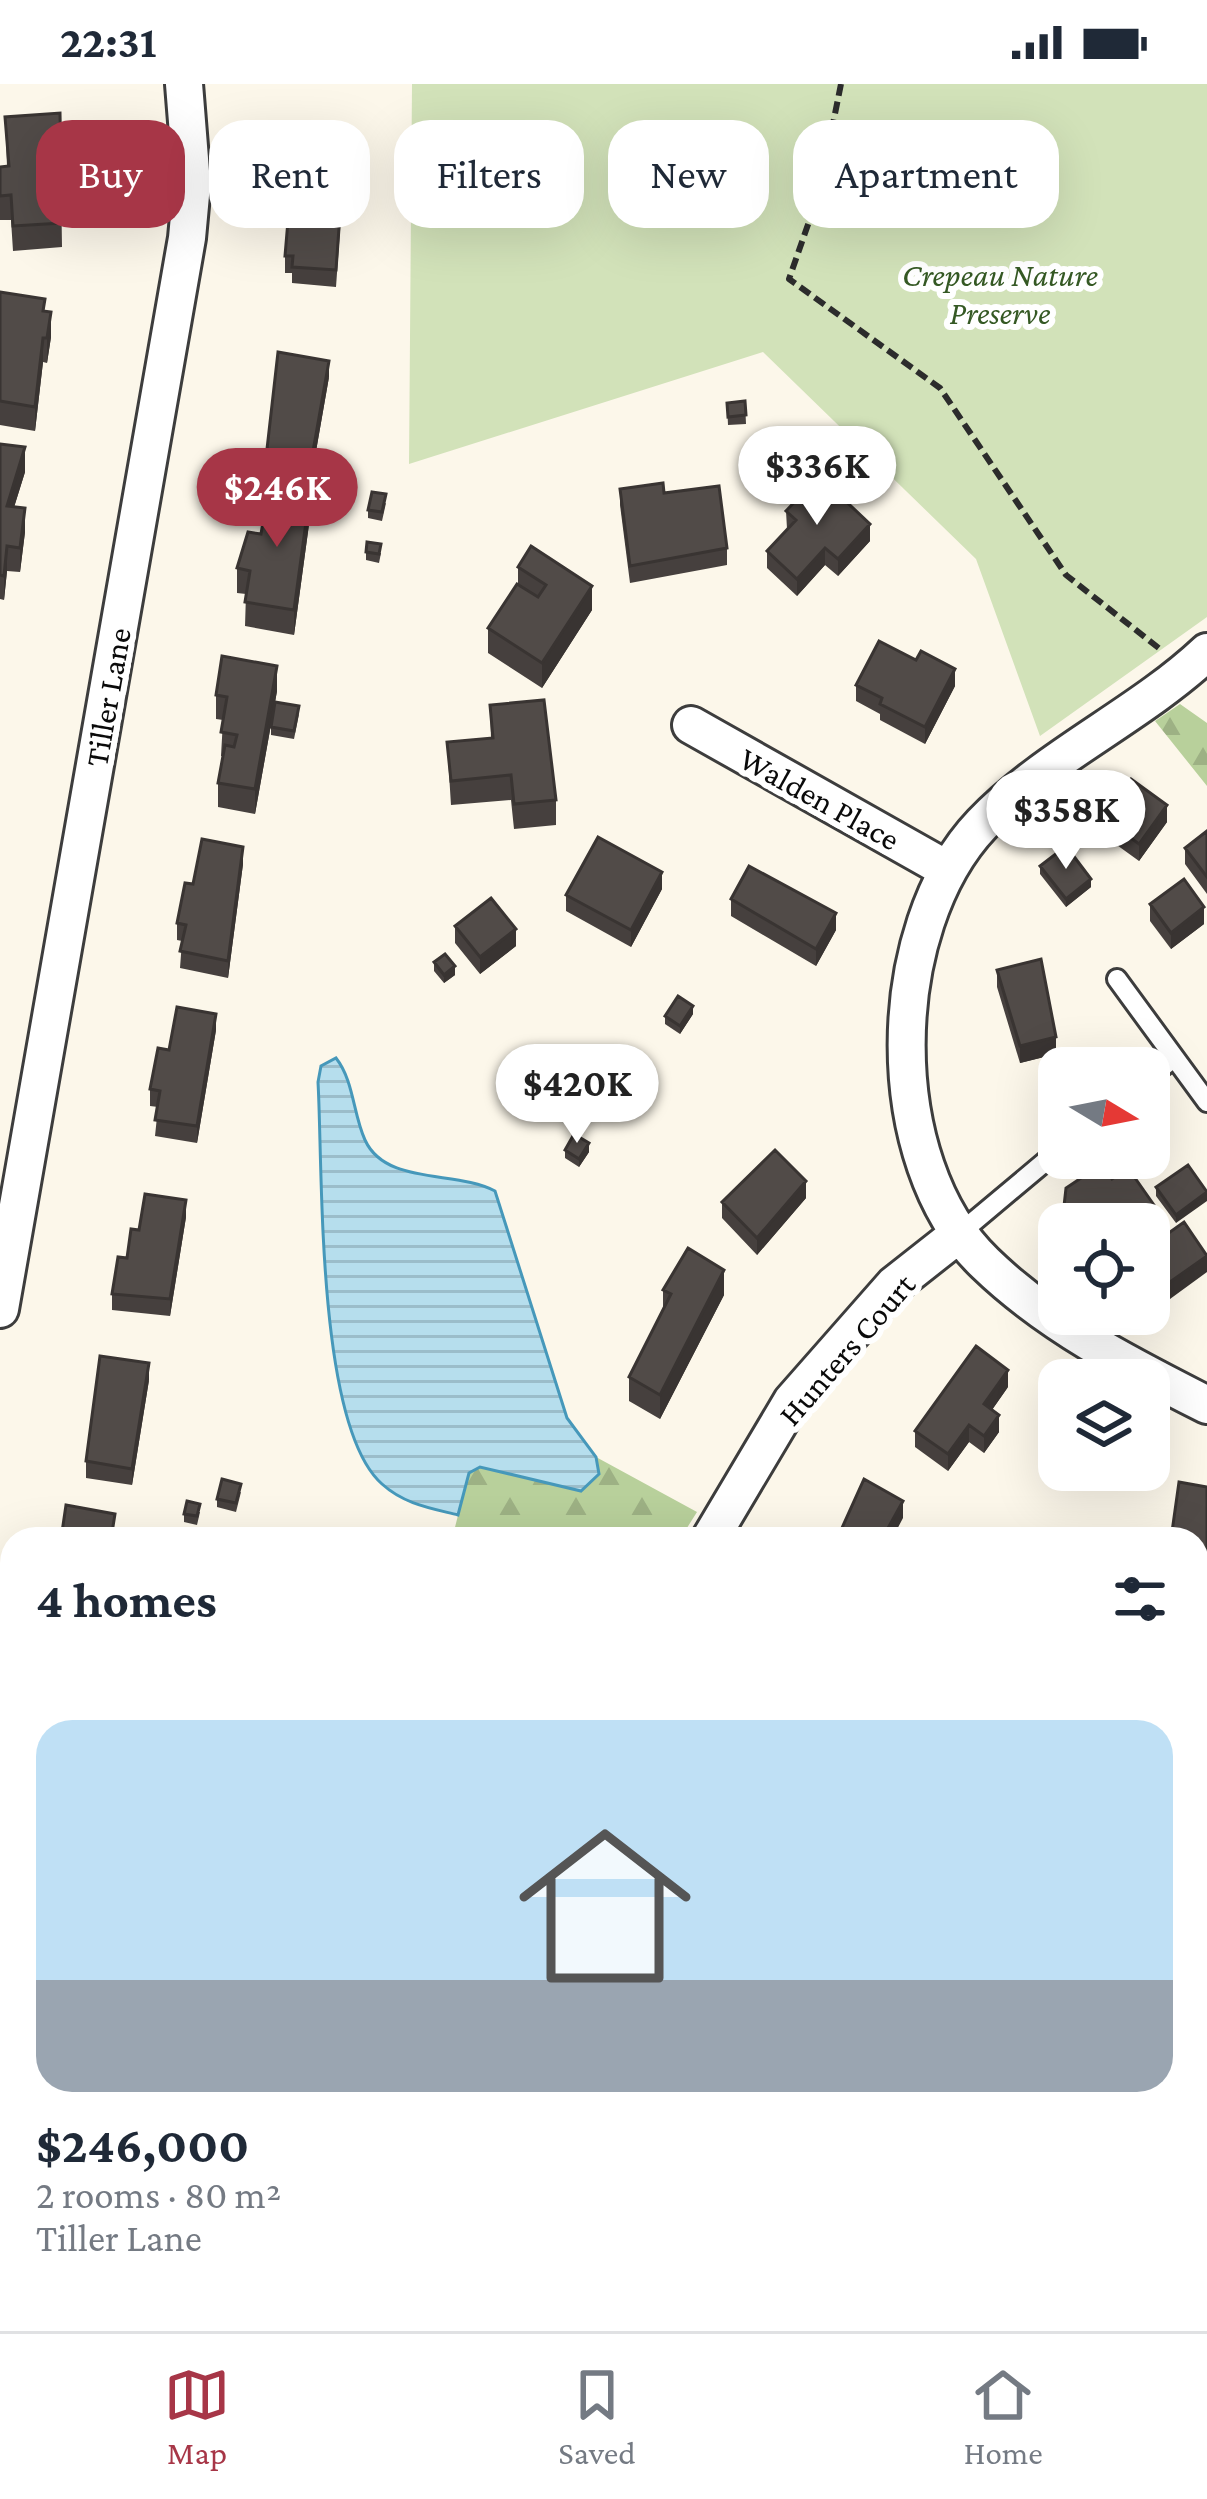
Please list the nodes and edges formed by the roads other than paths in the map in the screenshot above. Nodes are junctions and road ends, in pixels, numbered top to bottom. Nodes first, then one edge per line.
1 (184, 84) edge
2 (1196, 662) edge
3 (691, 725) dead end
4 (949, 870) junction
5 (1117, 980) dead end
6 (1172, 1059) joint
7 (1207, 1102) edge
8 (1038, 1168) edge
9 (960, 1233) junction
10 (0, 1309) edge
11 (1207, 1406) edge
12 (717, 1527) edge

1 - 10 street, Tiller Lane
2 - 4 street
3 - 4 street, Walden Place
4 - 9 street
5 - 6 lane
6 - 7 lane
8 - 9 lane
9 - 11 street
9 - 12 street, Hunters Court

